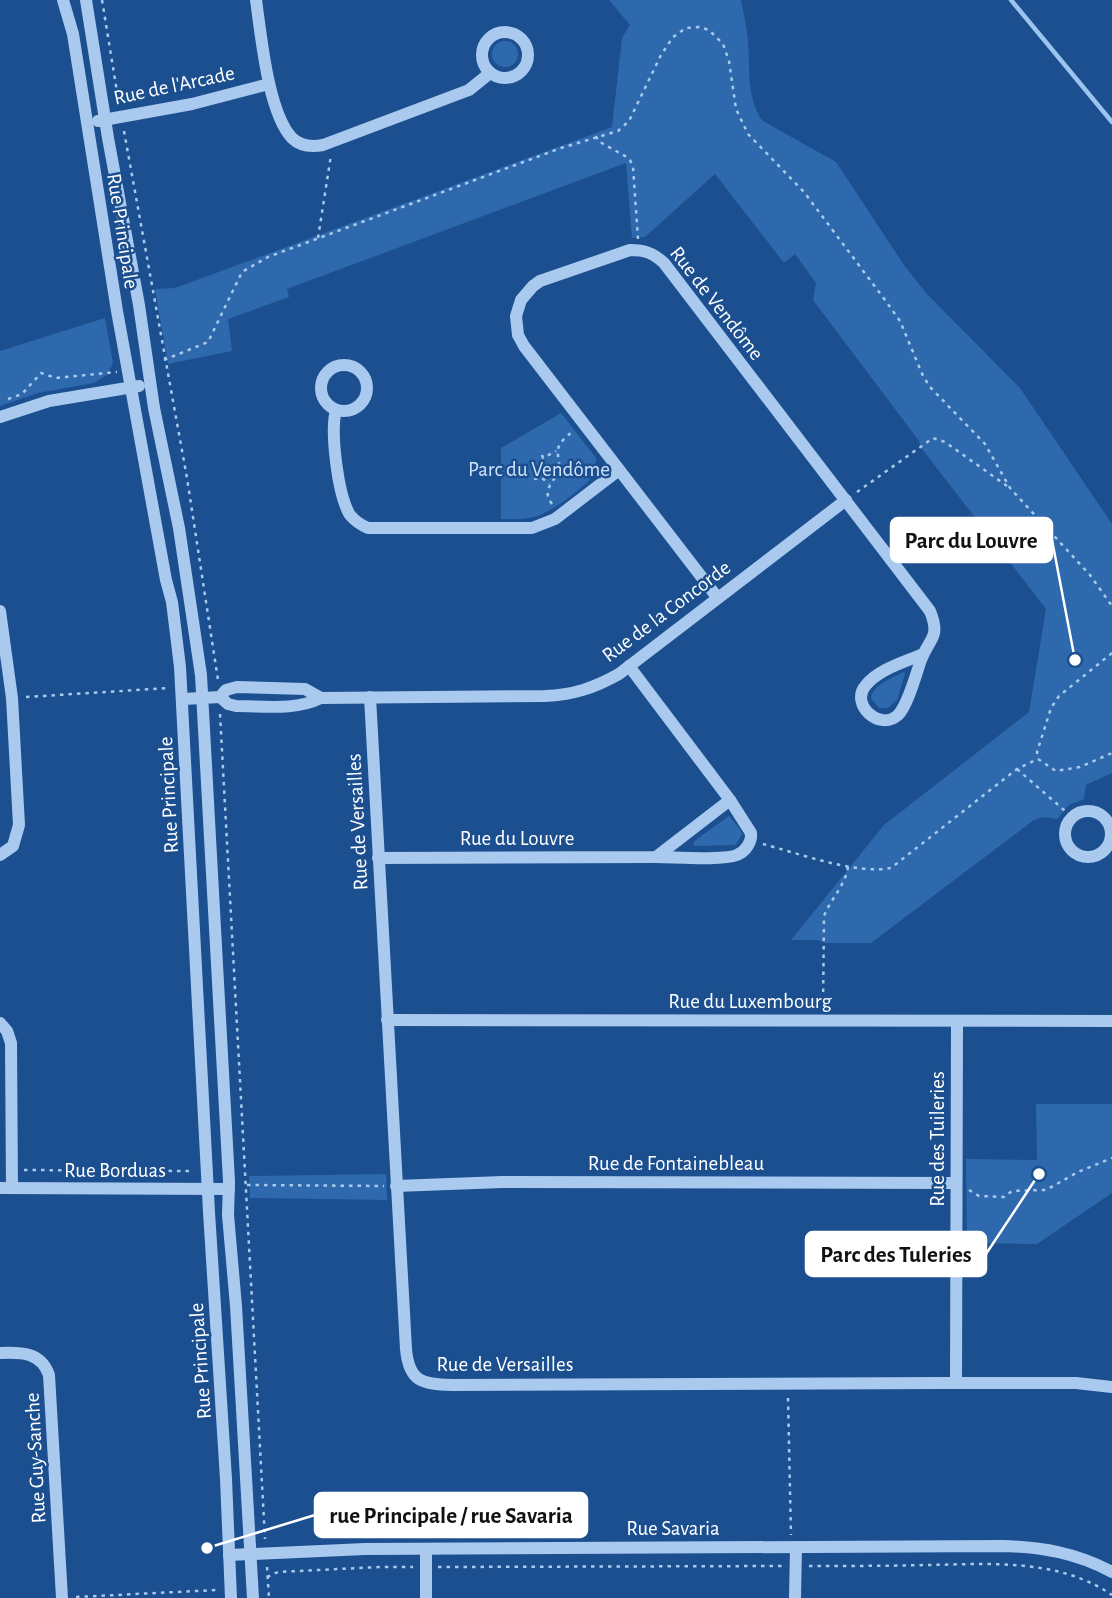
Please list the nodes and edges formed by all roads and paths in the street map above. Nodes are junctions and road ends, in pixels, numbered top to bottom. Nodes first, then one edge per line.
1 (64, 0) edge
2 (86, 0) edge
3 (102, 0) edge
4 (256, 0) edge
5 (490, 73) dead end
6 (269, 84) junction
7 (118, 100) dead end
8 (105, 120) junction
9 (87, 122) junction
10 (125, 134) dead end
11 (596, 136) junction
12 (331, 153) dead end
13 (638, 237) dead end
14 (318, 238) junction
15 (164, 360) junction
16 (113, 373) dead end
17 (150, 384) junction
18 (131, 388) junction
19 (0, 402) edge
20 (336, 410) dead end
21 (0, 416) edge
22 (574, 430) dead end
23 (557, 451) junction
24 (541, 456) dead end
25 (618, 470) junction
26 (534, 479) dead end
27 (550, 484) junction
28 (1010, 488) junction
29 (850, 497) junction
30 (554, 507) dead end
31 (717, 597) junction
32 (1112, 606) edge
33 (0, 611) edge
34 (1112, 653) edge
35 (923, 654) junction
36 (629, 666) junction
37 (217, 668) dead end
38 (168, 688) dead end
39 (21, 697) dead end
40 (220, 697) junction
41 (370, 697) junction
42 (204, 698) junction
43 (321, 698) junction
44 (183, 699) junction
45 (221, 725) dead end
46 (1112, 753) edge
47 (1038, 759) junction
48 (1017, 769) junction
49 (730, 800) junction
50 (1072, 817) junction
51 (761, 844) dead end
52 (1110, 845) edge
53 (0, 855) edge
54 (656, 857) junction
55 (379, 858) junction
56 (848, 866) junction
57 (823, 1010) dead end
58 (387, 1020) junction
59 (1112, 1021) edge
60 (0, 1023) edge
61 (957, 1023) junction
62 (1112, 1158) edge
63 (27, 1170) dead end
64 (186, 1171) dead end
65 (245, 1185) junction
66 (1017, 1185) dead end
67 (391, 1186) junction
68 (961, 1186) junction
69 (6, 1188) edge
70 (229, 1189) junction
71 (209, 1190) junction
72 (1017, 1191) junction
73 (992, 1196) junction
74 (992, 1204) dead end
75 (0, 1353) edge
76 (956, 1383) junction
77 (1112, 1387) edge
78 (788, 1394) dead end
79 (265, 1533) dead end
80 (790, 1533) dead end
81 (796, 1547) junction
82 (426, 1549) junction
83 (251, 1554) junction
84 (229, 1555) junction
85 (809, 1566) dead end
86 (408, 1567) dead end
87 (440, 1567) dead end
88 (774, 1567) dead end
89 (1112, 1572) edge
90 (218, 1590) dead end
91 (1112, 1595) edge
92 (62, 1598) edge
93 (72, 1598) edge
94 (231, 1598) edge
95 (253, 1598) edge
96 (269, 1598) edge
97 (426, 1598) edge
98 (795, 1598) edge

1 - 9 street, Rue Principale
2 - 8 street, Rue Principale
3 - 7 path
4 - 6 street
5 - 6 street
6 - 8 street, Rue de l'Arcade
8 - 9 street, Rue de l'Arcade
8 - 17 street, Rue Principale
9 - 18 street, Rue Principale
10 - 15 path, Rue Principale
11 - 13 path
11 - 14 path
11 - 28 path
12 - 14 path
14 - 15 path
15 - 37 path, Rue Principale
16 - 19 path
17 - 18 street
17 - 42 street, Rue Principale
18 - 21 street
18 - 44 street, Rue Principale
20 - 25 street
22 - 23 path
23 - 24 path
23 - 27 path
25 - 29 street, Rue de Vendôme
25 - 31 street, Rue de Vendôme
26 - 27 path
27 - 30 path
28 - 29 path
28 - 32 path
29 - 31 street, Rue de la Concorde
29 - 35 street, Rue de Vendôme
31 - 36 street, Rue de la Concorde
33 - 53 street
34 - 47 path
35 - 35 street, Rue de Vendôme
36 - 41 street, Rue de la Concorde
36 - 49 street, Rue du Louvre
38 - 39 path
40 - 42 street, Rue de la Concorde
40 - 43 street, Rue de la Concorde
40 - 43 street, Rue de la Concorde
41 - 43 street, Rue de la Concorde
41 - 55 street, Rue de Versailles
42 - 44 street, Rue de la Concorde
42 - 70 street, Rue Principale
44 - 71 street, Rue Principale
45 - 65 path
46 - 47 path
47 - 48 path
48 - 50 path
48 - 56 path
49 - 54 street
49 - 54 street, Rue du Louvre
50 - 52 street
50 - 52 street
51 - 56 path
54 - 55 street, Rue du Louvre
55 - 58 street, Rue de Versailles
56 - 57 path
58 - 61 street, Rue du Luxembourg
58 - 67 street, Rue de Versailles
59 - 61 street, Rue du Luxembourg
60 - 69 street
61 - 68 street, Rue des Tuileries
62 - 72 path
63 - 64 path, Rue Borduas
65 - 67 path
65 - 79 path
66 - 72 path
67 - 68 street, Rue de Fontainebleau
67 - 76 street, Rue de Versailles
68 - 73 path
68 - 76 street, Rue des Tuileries
69 - 71 street, Rue Borduas
70 - 71 street, Rue Borduas
70 - 83 street, Rue Principale
71 - 84 street, Rue Principale
72 - 73 path
73 - 74 path
75 - 92 street, Rue Guy-Sanche
76 - 77 street, Rue de Versailles
78 - 80 path
81 - 82 street, Rue Savaria
81 - 89 street, Rue Savaria
81 - 98 street
82 - 83 street, Rue Savaria
82 - 97 street
83 - 84 street, Rue Savaria
83 - 95 street, Rue Principale
84 - 94 street, Rue Principale
85 - 91 path
86 - 96 path
87 - 88 path, Rue Savaria
90 - 93 path

